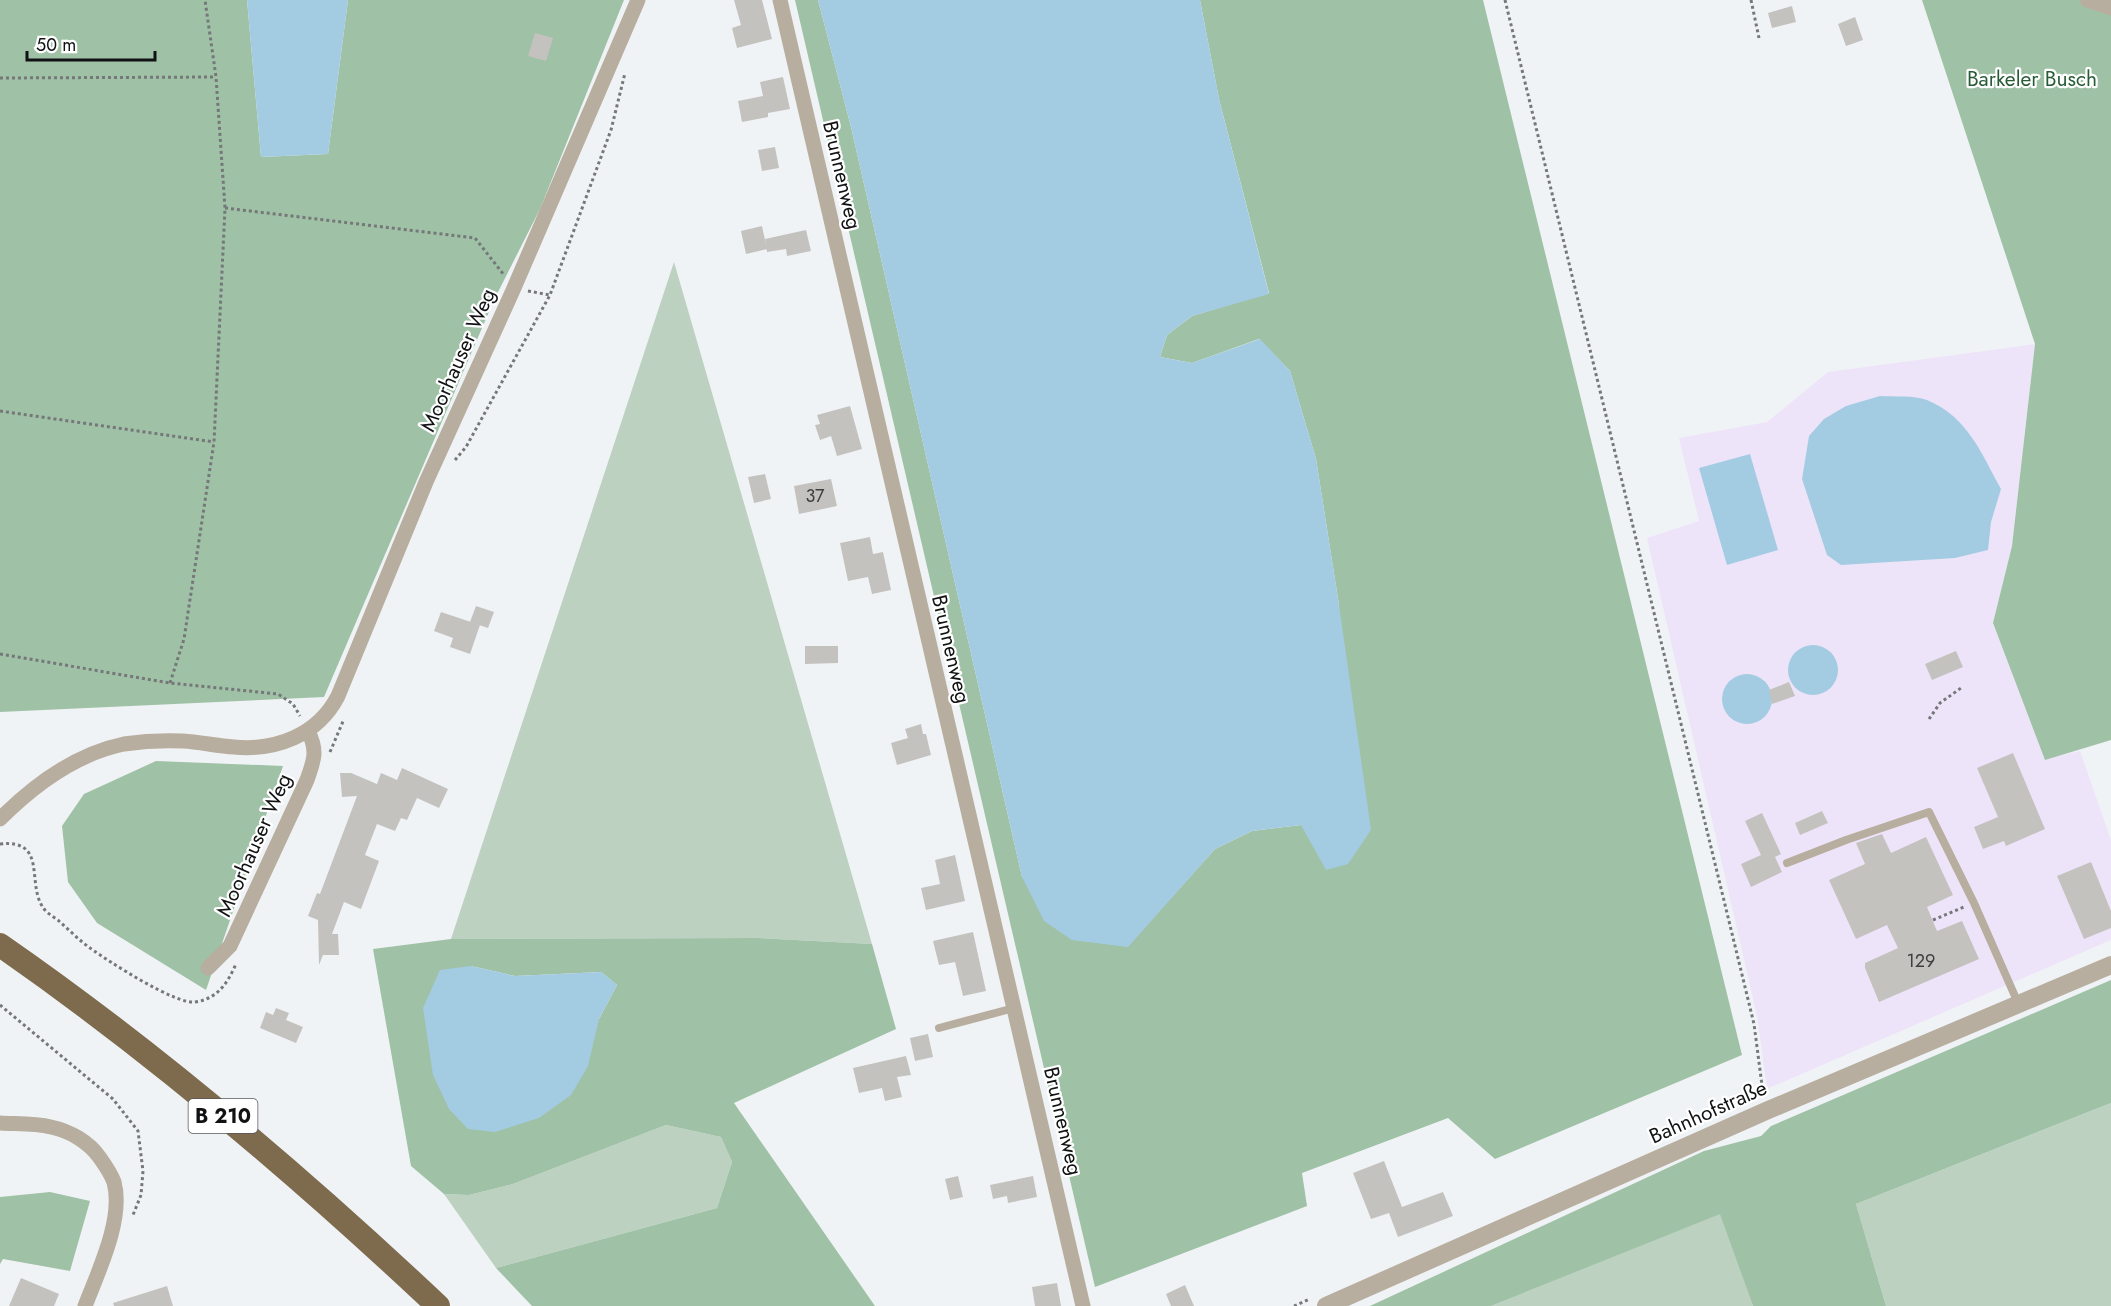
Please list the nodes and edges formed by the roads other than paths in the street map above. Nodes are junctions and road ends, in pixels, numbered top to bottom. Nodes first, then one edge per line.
1 (638, 0) edge
2 (780, 0) edge
3 (2086, 0) edge
4 (2111, 8) edge
5 (308, 731) junction
6 (0, 819) edge
7 (1787, 863) dead end
8 (0, 945) edge
9 (2111, 965) edge
10 (208, 968) dead end
11 (2018, 1004) junction
12 (1014, 1008) junction
13 (939, 1028) dead end
14 (0, 1123) edge
15 (85, 1306) edge
16 (438, 1306) edge
17 (1083, 1306) edge
18 (1326, 1306) edge

1 - 5 street, Moorhauser Weg
2 - 12 street, Brunnenweg
3 - 4 street
5 - 6 street, Moorhauser Weg
5 - 10 street, Moorhauser Weg
7 - 11 lane
8 - 16 highway, B 210
9 - 11 street, Bahnhofstraße
11 - 18 street, Bahnhofstraße
12 - 13 lane
12 - 17 street, Brunnenweg
14 - 15 street

